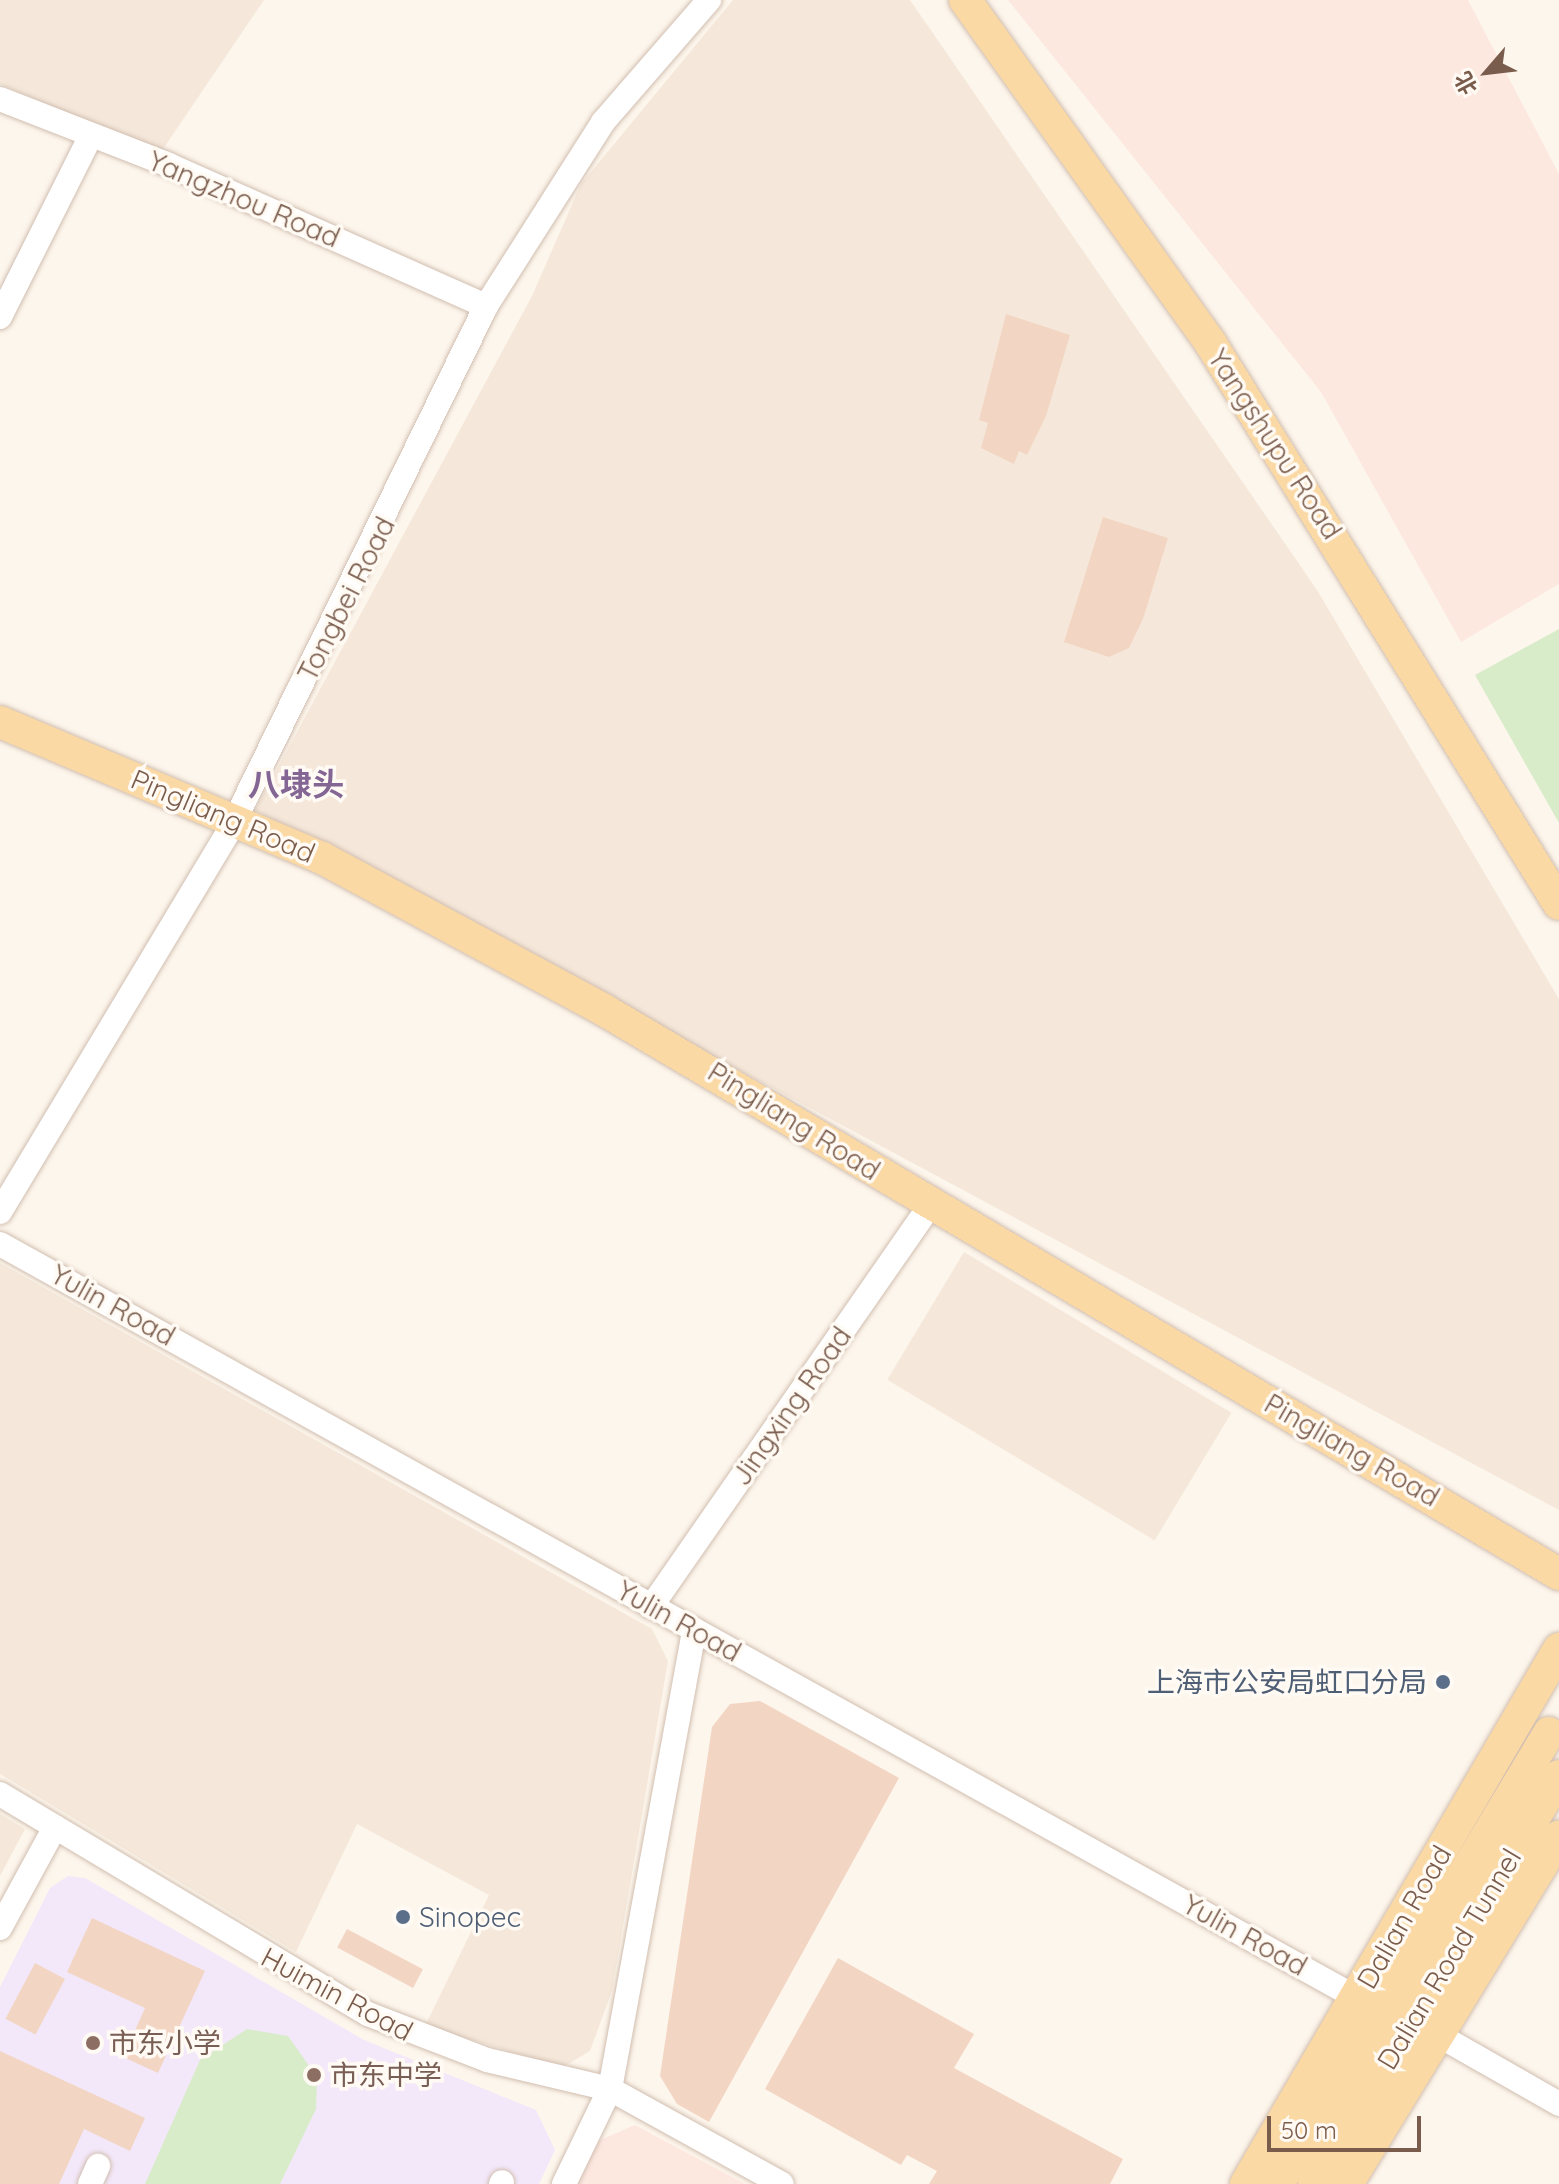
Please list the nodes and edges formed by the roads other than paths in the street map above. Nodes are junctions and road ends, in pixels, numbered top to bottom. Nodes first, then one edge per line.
1 (709, 0) edge
2 (965, 0) edge
3 (0, 99) edge
4 (90, 137) junction
5 (486, 306) junction
6 (0, 317) edge
7 (0, 722) edge
8 (234, 822) junction
9 (1559, 904) edge
10 (930, 1205) junction
11 (0, 1212) edge
12 (0, 1244) edge
13 (1559, 1574) edge
14 (651, 1607) junction
15 (694, 1630) junction
16 (1559, 1649) edge
17 (1549, 1733) dead end
18 (1559, 1776) edge
19 (0, 1794) edge
20 (55, 1827) junction
21 (1559, 1837) edge
22 (0, 1928) edge
23 (1357, 1998) junction
24 (1440, 2036) junction
25 (610, 2089) junction
26 (1559, 2104) edge
27 (564, 2184) edge
28 (782, 2184) edge
29 (1246, 2184) edge
30 (1278, 2184) edge
31 (1314, 2184) edge
32 (1347, 2184) edge

1 - 5 street, Tongbei Road
2 - 9 main road, Yangshupu Road
3 - 4 street, Yangzhou Road
4 - 5 street, Yangzhou Road
4 - 6 street
5 - 8 street, Tongbei Road
7 - 8 main road, Pingliang Road
8 - 10 main road, Pingliang Road
8 - 11 street, Tongbei Road
10 - 13 main road, Pingliang Road
10 - 14 street, Jingxing Road
12 - 14 street, Yulin Road
14 - 15 street, Yulin Road
15 - 23 street, Yulin Road
15 - 25 street
16 - 23 main road, Dalian Road
17 - 30 main road, Dalian Road Tunnel
18 - 31 main road, Dalian Road Tunnel
19 - 20 street, Huimin Road
20 - 22 street
20 - 25 street, Huimin Road
21 - 24 main road
23 - 29 main road, Dalian Road
24 - 26 street
24 - 32 main road
25 - 27 street
25 - 28 street, Huimin Road

